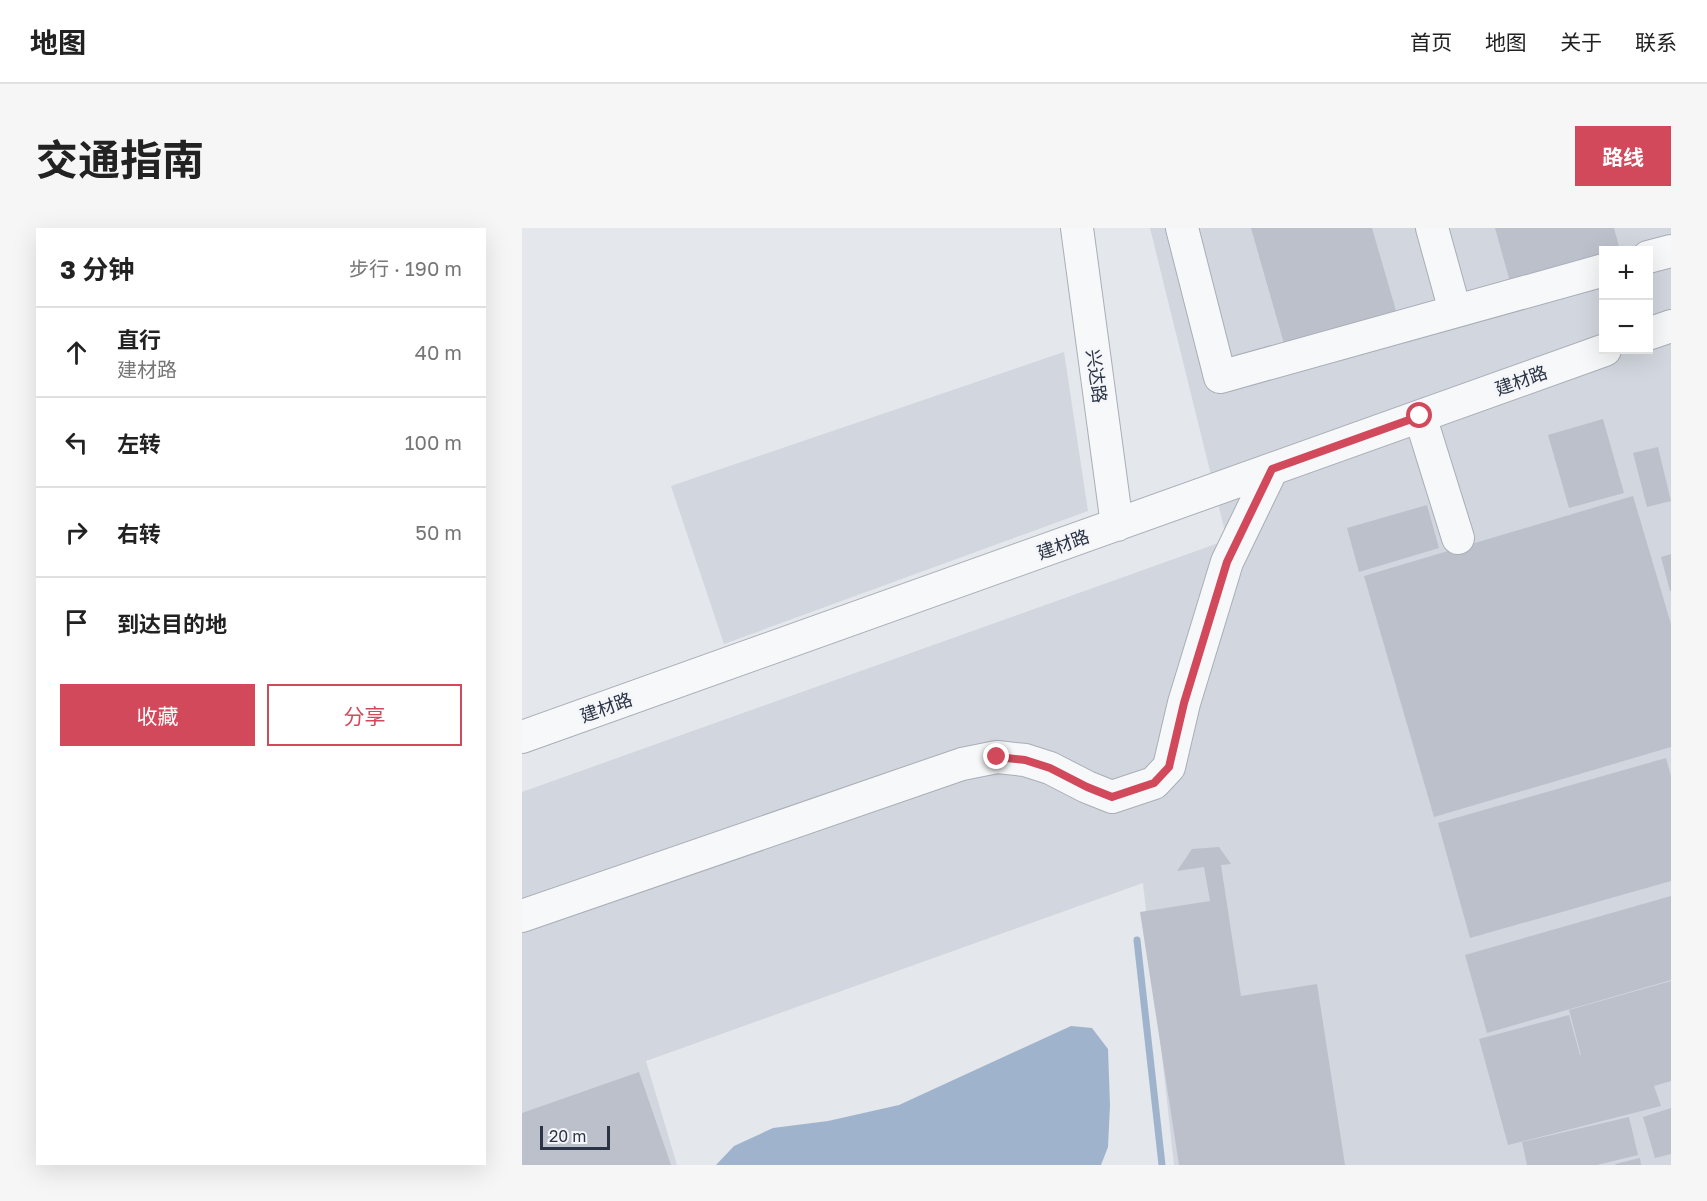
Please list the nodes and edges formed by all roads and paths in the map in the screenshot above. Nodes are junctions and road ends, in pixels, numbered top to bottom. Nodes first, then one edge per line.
1 (1077, 228) edge
2 (1182, 228) edge
3 (1432, 228) edge
4 (1671, 251) edge
5 (1653, 256) edge
6 (1599, 271) edge
7 (1455, 311) junction
8 (1671, 326) edge
9 (1653, 332) edge
10 (1599, 352) edge
11 (1420, 416) junction
12 (1272, 469) junction
13 (1117, 525) junction
14 (1458, 538) dead end
15 (522, 737) edge
16 (522, 916) edge

1 - 13 street, 兴达路
2 - 7 street
3 - 7 street
4 - 5 street
6 - 7 street
8 - 9 street
10 - 11 street, 建材路
11 - 12 street, 建材路
11 - 14 street
12 - 13 street, 建材路
12 - 16 street
13 - 15 street, 建材路

